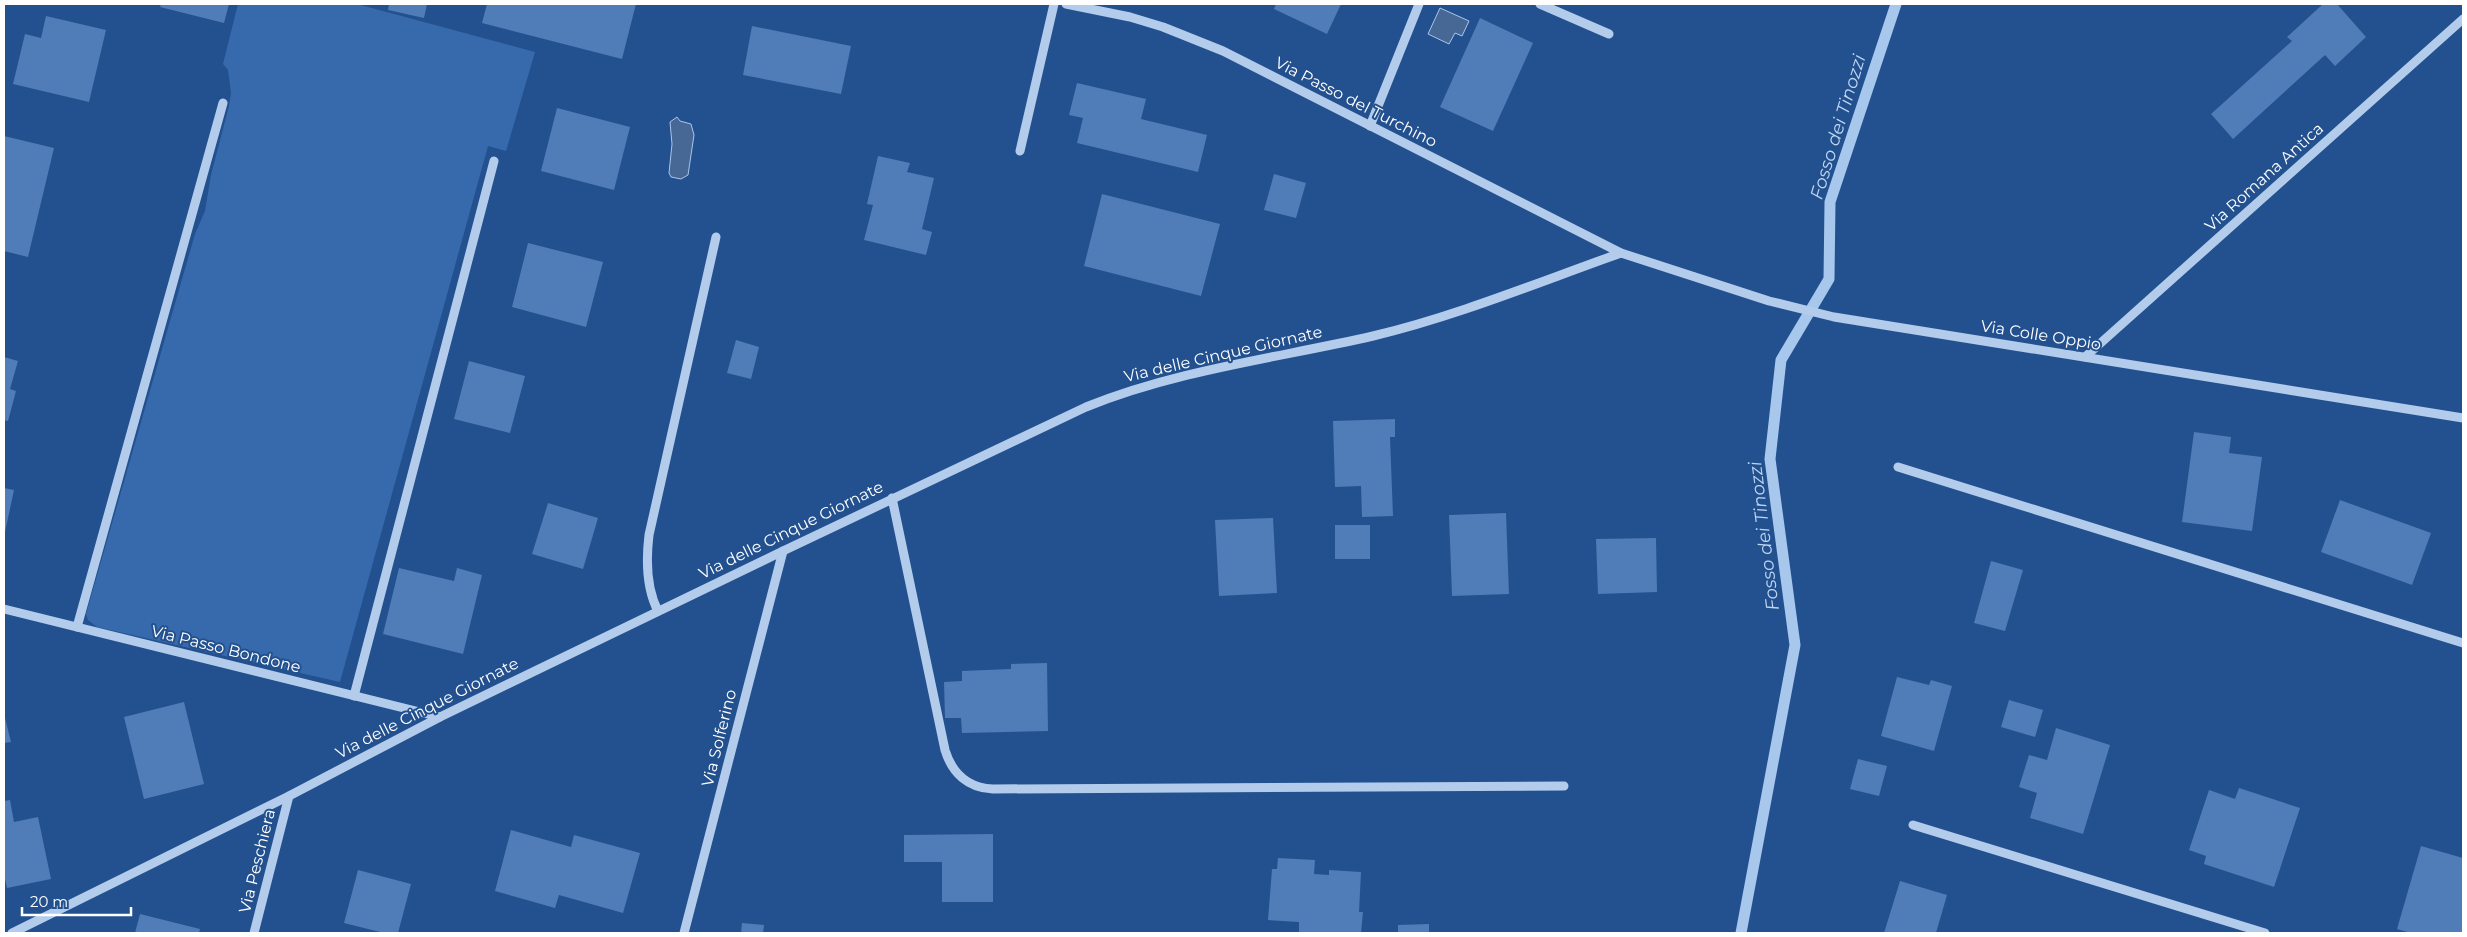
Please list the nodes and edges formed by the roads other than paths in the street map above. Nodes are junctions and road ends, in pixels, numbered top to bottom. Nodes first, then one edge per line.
1 (1054, 4) edge
2 (1066, 4) edge
3 (1419, 4) edge
4 (1540, 4) edge
5 (2463, 19) edge
6 (1609, 34) dead end
7 (224, 103) dead end
8 (1370, 126) junction
9 (1020, 151) dead end
10 (494, 161) dead end
11 (716, 237) dead end
12 (1621, 253) junction
13 (2085, 357) junction
14 (2463, 418) edge
15 (1898, 467) dead end
16 (892, 498) junction
17 (783, 550) junction
18 (4, 609) edge
19 (658, 611) junction
20 (77, 627) junction
21 (2463, 643) edge
22 (354, 696) junction
23 (440, 717) junction
24 (1564, 786) dead end
25 (289, 796) junction
26 (1913, 825) dead end
27 (12, 933) edge
28 (254, 933) edge
29 (684, 933) edge
30 (2265, 933) edge

1 - 9 street
2 - 8 street, Via Passo del Turchino
3 - 8 street
4 - 6 street
5 - 13 street, Via Romana Antica
7 - 20 street
8 - 12 street, Via Passo del Turchino
10 - 22 street
11 - 19 street
12 - 13 street, Via Colle Oppio
12 - 16 street, Via delle Cinque Giornate
13 - 14 street, Via Colle Oppio
15 - 21 street
16 - 17 street, Via delle Cinque Giornate
16 - 24 street
17 - 19 street, Via delle Cinque Giornate
17 - 29 street, Via Solferino
18 - 20 street, Via Passo Bondone
19 - 23 street, Via delle Cinque Giornate
20 - 22 street, Via Passo Bondone
22 - 23 street, Via Passo Bondone
23 - 25 street, Via delle Cinque Giornate
25 - 27 street, Via delle Cinque Giornate
25 - 28 street, Via Peschiera
26 - 30 street

